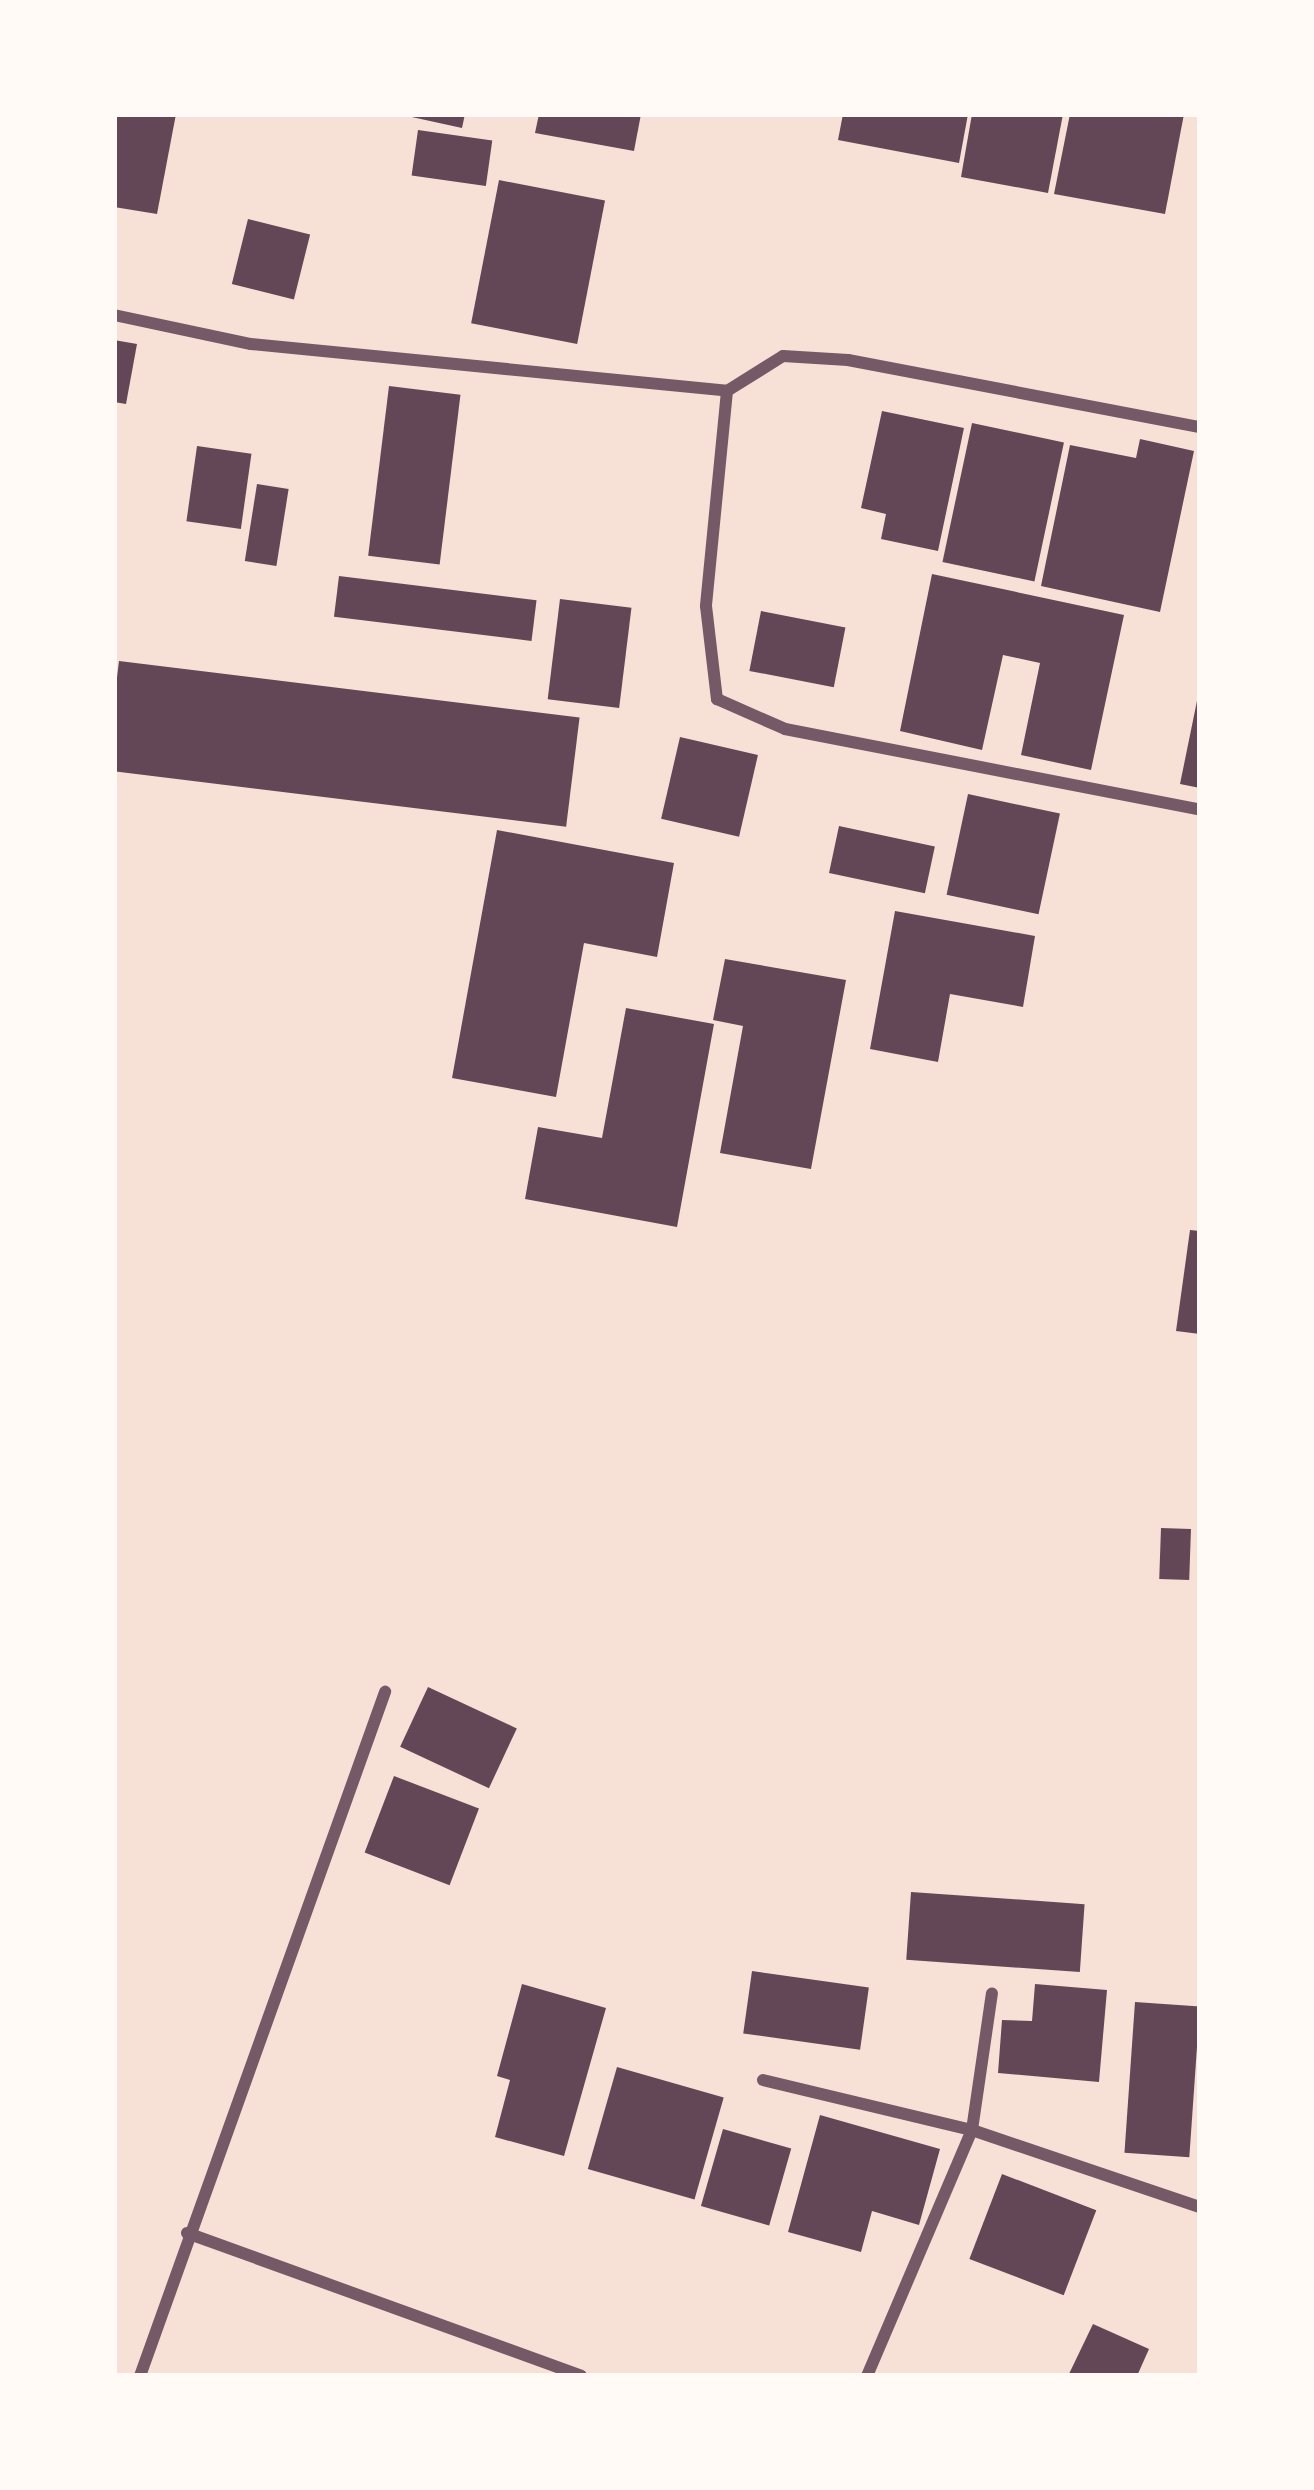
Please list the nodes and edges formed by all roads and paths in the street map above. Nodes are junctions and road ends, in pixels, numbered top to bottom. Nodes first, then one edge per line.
1 (114, 315) edge
2 (727, 392) junction
3 (1200, 428) edge
4 (1200, 810) edge
5 (385, 1692) dead end
6 (992, 1993) dead end
7 (763, 2080) dead end
8 (972, 2130) junction
9 (1200, 2207) edge
10 (187, 2234) junction
11 (140, 2376) edge
12 (581, 2376) edge
13 (867, 2376) edge

1 - 2 street
2 - 3 street
2 - 4 street
5 - 10 street
6 - 8 street
7 - 8 street
8 - 9 street
8 - 13 street
10 - 11 street
10 - 12 street

